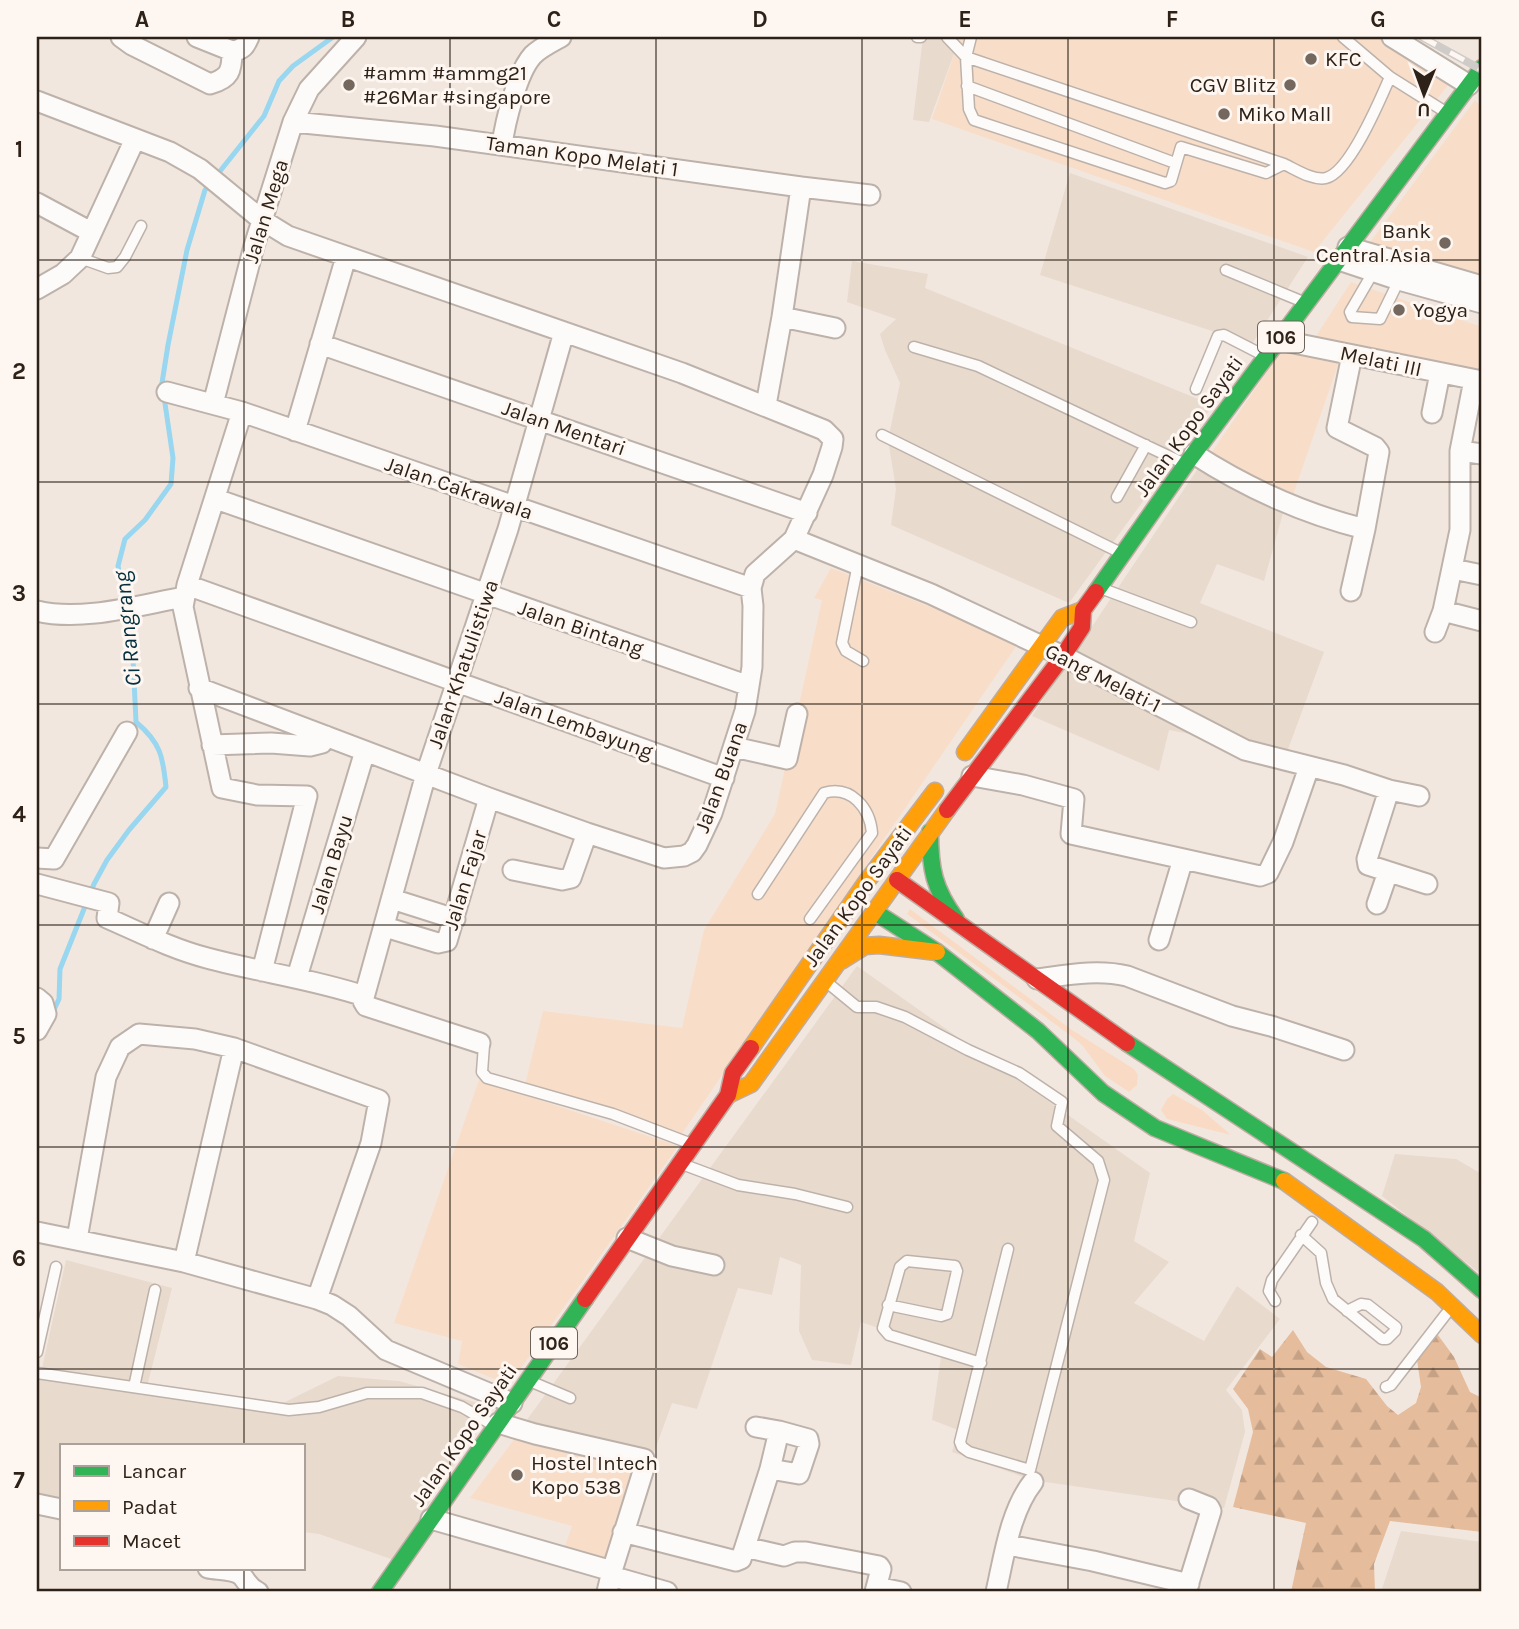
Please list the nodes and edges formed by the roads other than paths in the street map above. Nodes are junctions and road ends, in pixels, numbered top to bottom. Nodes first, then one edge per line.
1 (197, 37) edge
2 (249, 37) edge
3 (356, 37) edge
4 (561, 37) edge
5 (947, 37) edge
6 (971, 37) edge
7 (1343, 37) edge
8 (1392, 37) edge
9 (129, 40) edge
10 (232, 51) junction
11 (966, 57) junction
12 (1482, 68) edge
13 (1390, 77) junction
14 (1469, 85) junction
15 (967, 86) junction
16 (37, 101) edge
17 (1448, 114) junction
18 (293, 122) junction
19 (135, 139) junction
20 (502, 145) junction
21 (1175, 163) junction
22 (1284, 164) junction
23 (801, 187) junction
24 (870, 194) dead end
25 (37, 203) edge
26 (262, 220) junction
27 (141, 226) dead end
28 (91, 232) junction
29 (288, 236) junction
30 (254, 246) junction
31 (1344, 254) junction
32 (346, 257) junction
33 (80, 258) junction
34 (1377, 265) junction
35 (1226, 270) dead end
36 (1402, 272) junction
37 (1482, 286) edge
38 (40, 288) edge
39 (1305, 303) junction
40 (1482, 303) edge
41 (37, 307) edge
42 (782, 317) junction
43 (835, 328) dead end
44 (564, 332) junction
45 (1279, 340) junction
46 (320, 344) junction
47 (914, 347) dead end
48 (1352, 355) junction
49 (1266, 357) junction
50 (1440, 373) junction
51 (1478, 381) edge
52 (1196, 389) dead end
53 (167, 392) dead end
54 (213, 404) junction
55 (766, 405) junction
56 (242, 412) junction
57 (1432, 412) dead end
58 (537, 419) junction
59 (295, 431) junction
60 (882, 435) dead end
61 (1146, 445) junction
62 (1460, 451) junction
63 (1482, 454) edge
64 (1190, 459) junction
65 (1116, 497) dead end
66 (216, 499) junction
67 (513, 507) junction
68 (807, 513) junction
69 (1365, 529) junction
70 (794, 539) junction
71 (1123, 554) junction
72 (858, 565) junction
73 (1453, 569) junction
74 (1482, 575) edge
75 (1099, 587) junction
76 (751, 588) junction
77 (186, 591) junction
78 (1350, 591) dead end
79 (486, 595) junction
80 (1083, 610) junction
81 (37, 611) edge
82 (1443, 611) junction
83 (1482, 621) edge
84 (1191, 622) dead end
85 (1435, 632) dead end
86 (1042, 647) junction
87 (1063, 656) junction
88 (863, 661) dead end
89 (457, 682) junction
90 (749, 686) junction
91 (199, 688) junction
92 (797, 714) dead end
93 (127, 732) dead end
94 (326, 736) junction
95 (212, 745) junction
96 (734, 747) junction
97 (365, 751) junction
98 (1309, 767) junction
99 (426, 774) junction
100 (972, 776) junction
101 (724, 778) junction
102 (1389, 790) junction
103 (1419, 796) dead end
104 (489, 798) junction
105 (930, 832) junction
106 (587, 833) junction
107 (37, 858) edge
108 (1184, 859) junction
109 (878, 867) junction
110 (513, 870) dead end
111 (1388, 872) junction
112 (857, 873) junction
113 (897, 880) junction
114 (37, 884) edge
115 (1426, 884) dead end
116 (758, 894) dead end
117 (857, 896) junction
118 (392, 899) junction
119 (169, 903) dead end
120 (1377, 904) dead end
121 (876, 912) junction
122 (455, 919) junction
123 (810, 919) dead end
124 (385, 927) junction
125 (965, 930) junction
126 (153, 939) junction
127 (1160, 940) dead end
128 (937, 952) junction
129 (262, 971) junction
130 (829, 973) junction
131 (297, 977) junction
132 (1037, 979) junction
133 (364, 996) junction
134 (37, 998) edge
135 (37, 1030) edge
136 (1120, 1039) junction
137 (480, 1043) joint
138 (234, 1048) junction
139 (1344, 1049) dead end
140 (1146, 1073) dead end
141 (1103, 1093) junction
142 (728, 1095) junction
143 (1137, 1100) dead end
144 (693, 1144) junction
145 (1199, 1147) junction
146 (680, 1163) junction
147 (1264, 1190) dead end
148 (847, 1207) dead end
149 (1295, 1210) dead end
150 (1307, 1228) junction
151 (37, 1232) edge
152 (1329, 1235) dead end
153 (626, 1238) junction
154 (77, 1239) junction
155 (1008, 1249) dead end
156 (184, 1262) junction
157 (714, 1265) dead end
158 (56, 1267) dead end
159 (1395, 1281) dead end
160 (155, 1290) dead end
161 (1482, 1290) edge
162 (317, 1299) junction
163 (1275, 1301) dead end
164 (888, 1305) junction
165 (1347, 1311) junction
166 (1446, 1314) junction
167 (1482, 1326) edge
168 (1482, 1335) edge
169 (1482, 1342) edge
170 (37, 1352) edge
171 (981, 1363) junction
172 (37, 1373) edge
173 (528, 1380) junction
174 (134, 1387) junction
175 (1386, 1387) dead end
176 (570, 1398) dead end
177 (512, 1402) junction
178 (497, 1425) junction
179 (756, 1427) dead end
180 (779, 1431) junction
181 (770, 1469) junction
182 (1033, 1482) dead end
183 (1189, 1499) dead end
184 (37, 1504) edge
185 (60, 1509) edge
186 (431, 1519) junction
187 (623, 1532) junction
188 (1008, 1545) junction
189 (745, 1547) junction
190 (220, 1570) edge
191 (610, 1579) edge
192 (1188, 1588) edge
193 (876, 1590) edge
194 (258, 1592) edge
195 (380, 1592) edge
196 (667, 1592) edge
197 (901, 1592) edge
198 (996, 1592) edge

1 - 10 street
2 - 10 street
3 - 18 street, Jalan Mega
4 - 20 street
5 - 11 lane
6 - 11 lane
7 - 13 lane
8 - 14 street
9 - 10 street
11 - 15 lane
11 - 22 lane
12 - 14 main road, Jalan Kopo Sayati / 106
13 - 17 lane
13 - 22 lane
14 - 17 main road, Jalan Kopo Sayati / 106
15 - 21 lane
15 - 21 lane
16 - 19 street
17 - 31 main road, Jalan Kopo Sayati / 106
18 - 20 street, Taman Kopo Melati 1
18 - 26 street, Jalan Mega
19 - 26 street
19 - 28 street
20 - 23 street, Taman Kopo Melati 1
21 - 22 lane
23 - 24 street, Taman Kopo Melati 1
23 - 42 street
25 - 28 street
26 - 29 street
26 - 30 street, Jalan Mega
27 - 33 lane
28 - 33 street
29 - 30 street
29 - 32 street
30 - 54 street, Jalan Mega
31 - 34 street
31 - 39 main road, Jalan Kopo Sayati / 106
32 - 44 street
32 - 46 street
33 - 38 street
34 - 36 street
34 - 36 lane
35 - 39 lane
36 - 37 street
36 - 40 street
38 - 41 street
39 - 45 main road, Jalan Kopo Sayati / 106
42 - 43 street
42 - 55 street
44 - 55 street
44 - 58 street, Jalan Khatulistiwa
45 - 48 street, Melati III
45 - 49 main road, Jalan Kopo Sayati / 106
46 - 58 street, Jalan Mentari
46 - 59 street
47 - 61 lane
48 - 50 street, Melati III
48 - 69 street
49 - 52 lane
49 - 64 main road, Jalan Kopo Sayati / 106
50 - 51 street, Melati III
50 - 57 street
51 - 62 street
53 - 54 street, Jalan Cakrawala
54 - 56 street, Jalan Cakrawala
55 - 68 street
56 - 59 street, Jalan Cakrawala
56 - 66 street
58 - 67 street, Jalan Khatulistiwa
58 - 68 street, Jalan Mentari
59 - 67 street, Jalan Cakrawala
60 - 71 lane
61 - 64 lane
61 - 65 lane
62 - 63 street
62 - 73 street
64 - 69 street
64 - 71 main road, Jalan Kopo Sayati / 106
66 - 77 street
66 - 79 street, Jalan Bintang
67 - 76 street, Jalan Cakrawala
67 - 79 street, Jalan Khatulistiwa
68 - 70 street
69 - 78 street
70 - 72 street, Gang Melati 1
70 - 76 street
71 - 75 main road, Jalan Kopo Sayati / 106
72 - 86 street, Gang Melati 1
72 - 88 lane
73 - 74 street
73 - 82 street
75 - 80 main road, Jalan Kopo Sayati / 106
75 - 84 lane
76 - 90 street, Jalan Buana
77 - 81 street
77 - 89 street, Jalan Lembayung
77 - 91 street
79 - 89 street, Jalan Khatulistiwa
79 - 90 street, Jalan Bintang
80 - 86 main road, Jalan Kopo Sayati / 106
80 - 87 main road, Jalan Kopo Sayati / 106
82 - 83 street
82 - 85 street
86 - 87 street, Gang Melati 1
86 - 109 main road, Jalan Kopo Sayati / 106
87 - 98 street, Gang Melati 1
87 - 100 main road, Jalan Kopo Sayati / 106
89 - 99 street, Jalan Khatulistiwa
89 - 101 street, Jalan Lembayung
90 - 96 street, Jalan Buana
91 - 94 street, Jalan Buana
91 - 95 street
92 - 96 street
93 - 107 street
94 - 95 street
94 - 97 street, Jalan Buana
95 - 129 street
96 - 101 street, Jalan Buana
97 - 99 street, Jalan Buana
97 - 131 street, Jalan Bayu
98 - 102 street, Gang Melati 1
98 - 108 street
99 - 104 street, Jalan Buana
99 - 118 street, Jalan Khatulistiwa
100 - 105 main road, Jalan Kopo Sayati / 106
100 - 108 street
101 - 106 street, Jalan Buana
102 - 103 street, Gang Melati 1
102 - 111 street
104 - 106 street, Jalan Buana
104 - 122 street, Jalan Fajar
105 - 113 main road, Jalan Kopo Sayati / 106
105 - 125 main road
106 - 110 street
108 - 127 street
109 - 112 main road, Jalan Kopo Sayati / 106
109 - 113 main road
111 - 115 street
111 - 120 street
112 - 116 lane
112 - 117 main road, Jalan Kopo Sayati / 106
112 - 123 lane
113 - 121 main road, Jalan Kopo Sayati / 106
113 - 125 main road
114 - 126 street
117 - 121 main road
117 - 142 main road, Jalan Kopo Sayati / 106
118 - 122 street
118 - 124 street, Jalan Khatulistiwa
119 - 126 street
121 - 128 main road
121 - 130 main road, Jalan Kopo Sayati / 106
122 - 124 street, Jalan Fajar
124 - 133 street, Jalan Khatulistiwa
125 - 132 main road
126 - 129 street
128 - 130 main road
128 - 141 main road
129 - 131 street
130 - 142 main road, Jalan Kopo Sayati / 106
130 - 171 lane
131 - 133 street
132 - 136 main road
132 - 139 street
133 - 137 street
134 - 135 street
136 - 140 main road
136 - 161 main road
137 - 144 lane
138 - 154 street
138 - 156 street
138 - 162 street
141 - 143 main road
141 - 145 main road
142 - 144 main road, Jalan Kopo Sayati / 106
144 - 146 main road, Jalan Kopo Sayati / 106
145 - 147 main road
145 - 167 main road
145 - 168 main road
146 - 148 lane
146 - 153 main road, Jalan Kopo Sayati / 106
149 - 150 main road
150 - 152 main road
150 - 163 lane
150 - 165 lane
151 - 154 street
153 - 157 street
153 - 173 main road, Jalan Kopo Sayati / 106
154 - 156 street
155 - 171 lane
156 - 162 street
158 - 170 lane
159 - 166 main road
160 - 174 lane
162 - 177 street
164 - 164 lane
164 - 171 lane
165 - 165 lane
166 - 169 main road
166 - 175 lane
172 - 174 lane
173 - 176 lane
173 - 177 main road, Jalan Kopo Sayati / 106
174 - 178 lane
177 - 178 main road, Jalan Kopo Sayati / 106
178 - 186 main road, Jalan Kopo Sayati / 106
178 - 187 street
179 - 180 street
180 - 181 street
180 - 181 street
181 - 189 street
182 - 188 street
183 - 192 street
184 - 185 street
186 - 191 street
186 - 195 main road, Jalan Kopo Sayati / 106
187 - 189 street
187 - 191 street
188 - 192 street
188 - 198 street
189 - 193 street
190 - 194 street
191 - 196 street
193 - 197 street

